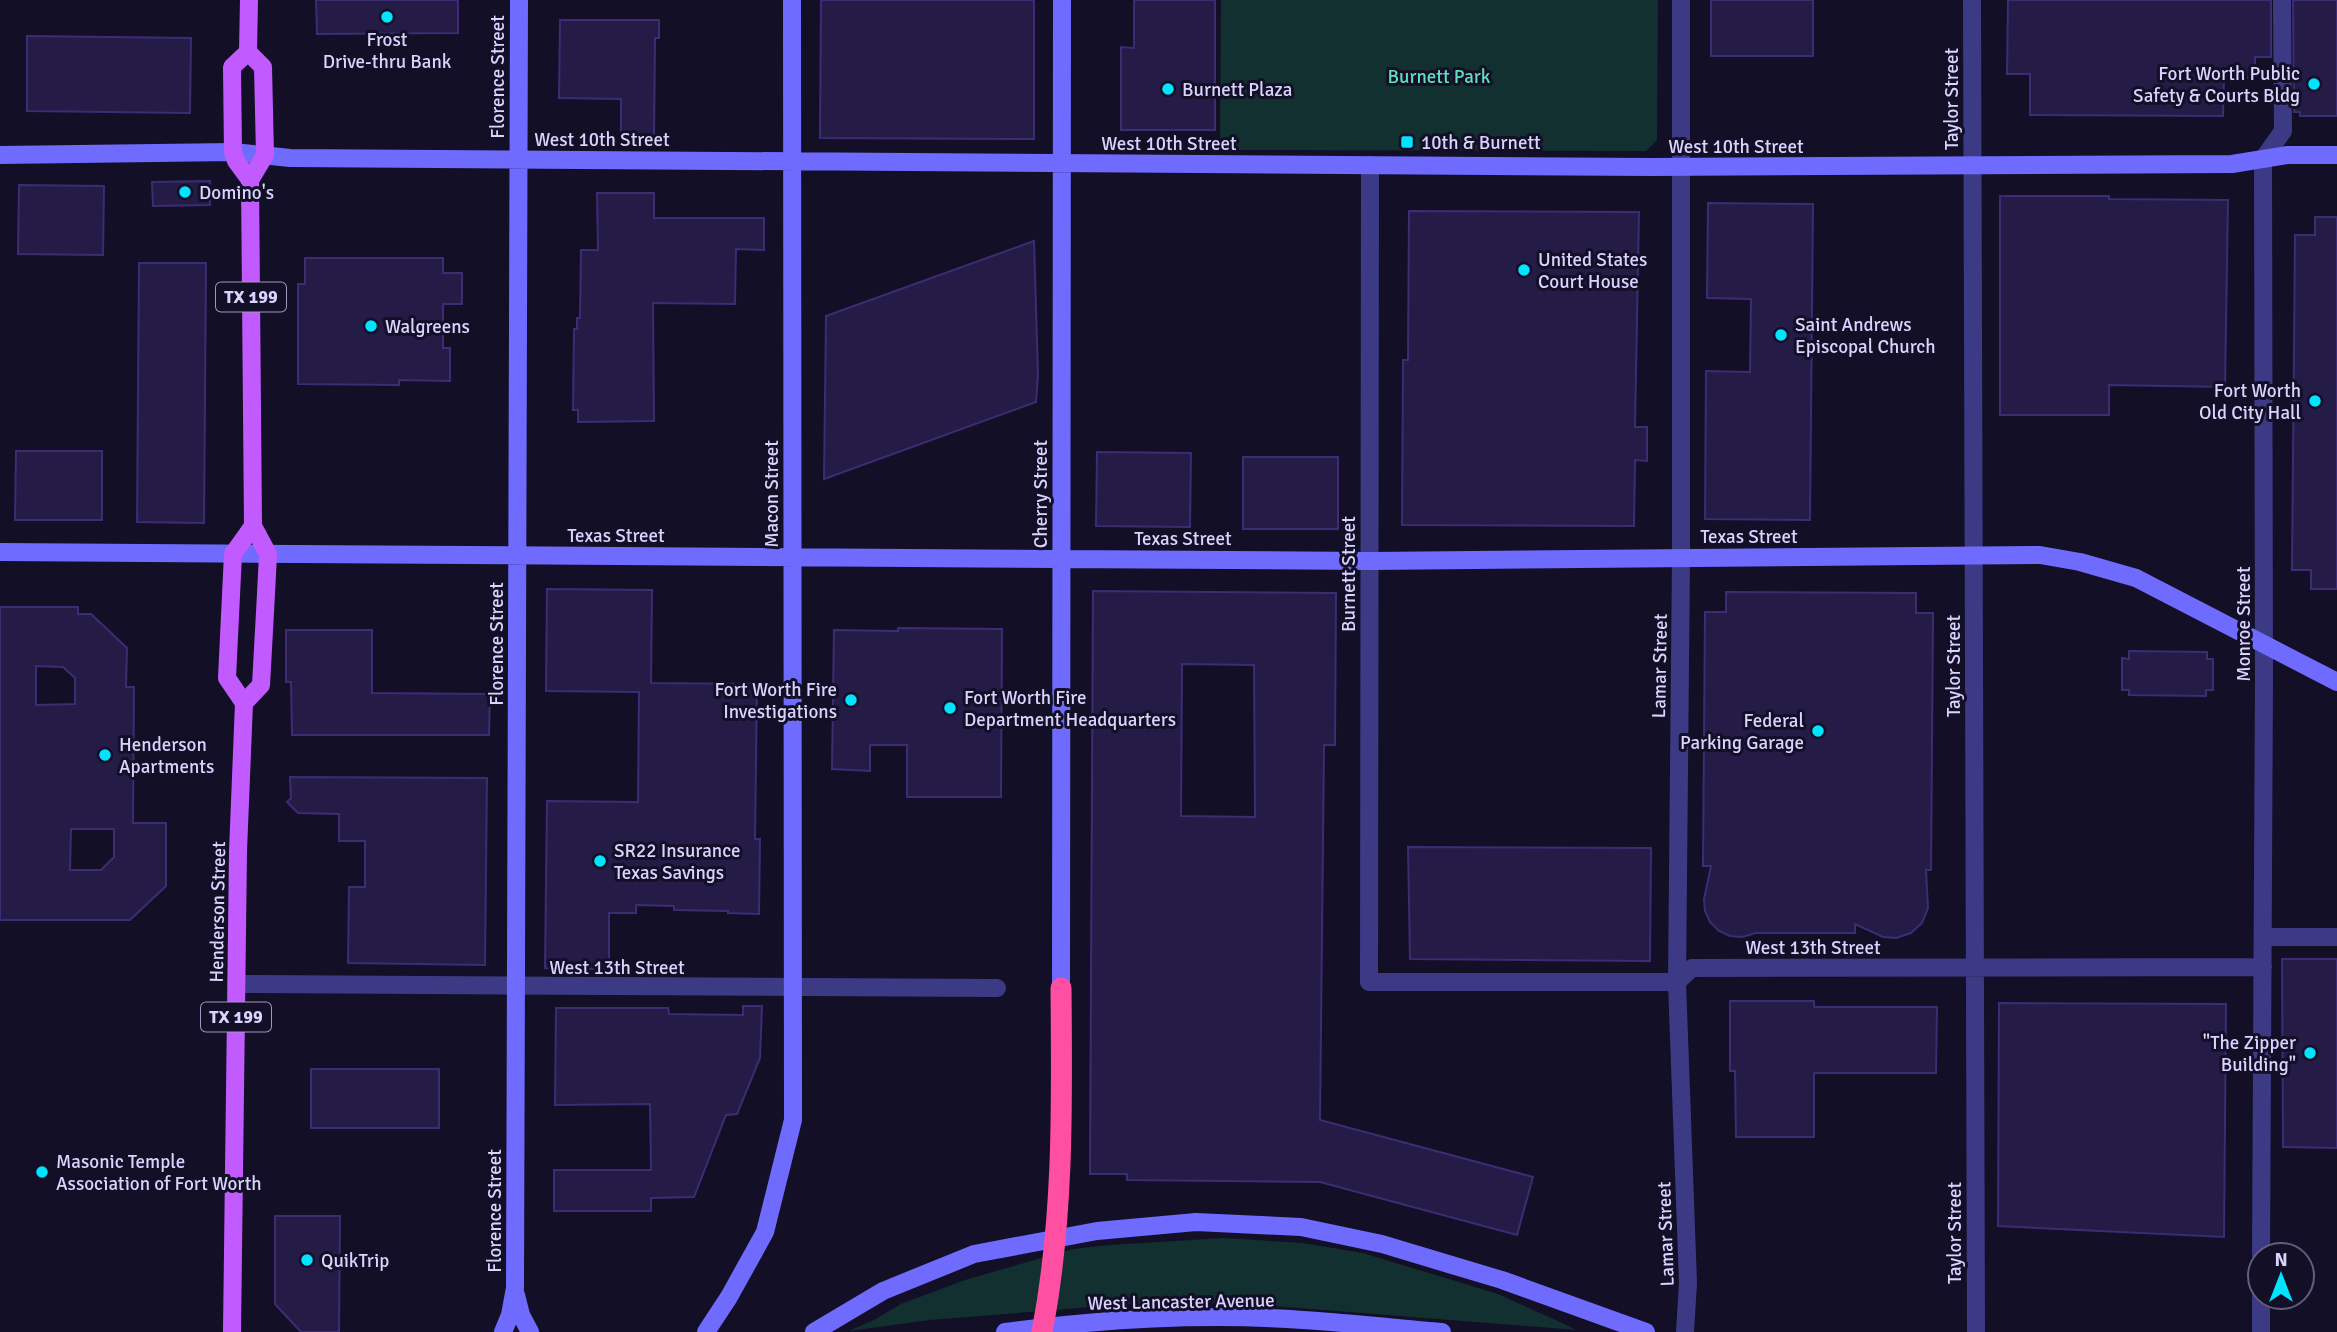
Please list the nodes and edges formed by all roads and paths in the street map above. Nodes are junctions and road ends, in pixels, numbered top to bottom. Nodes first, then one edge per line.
1 (248, 0) edge
2 (519, 0) edge
3 (792, 0) edge
4 (1062, 0) edge
5 (1681, 0) edge
6 (1972, 0) edge
7 (2282, 0) edge
8 (248, 52) junction
9 (233, 152) junction
10 (0, 155) edge
11 (265, 155) junction
12 (2337, 155) edge
13 (2263, 159) junction
14 (518, 160) junction
15 (792, 161) junction
16 (1062, 163) junction
17 (1370, 165) junction
18 (1972, 166) junction
19 (1681, 167) junction
20 (250, 180) junction
21 (253, 526) junction
22 (0, 552) edge
23 (233, 554) junction
24 (268, 554) junction
25 (517, 555) junction
26 (1973, 556) junction
27 (792, 557) junction
28 (1681, 558) junction
29 (1061, 559) junction
30 (1369, 561) junction
31 (2264, 643) junction
32 (2337, 682) edge
33 (244, 703) junction
34 (2263, 937) junction
35 (2337, 937) edge
36 (2263, 967) junction
37 (1975, 968) junction
38 (1369, 982) joint
39 (1677, 982) junction
40 (236, 984) junction
41 (516, 987) junction
42 (792, 988) junction
43 (997, 988) dead end
44 (1061, 988) joint
45 (2261, 1241) edge
46 (514, 1288) junction
47 (2261, 1311) edge
48 (232, 1332) edge
49 (503, 1332) edge
50 (530, 1332) edge
51 (706, 1332) edge
52 (814, 1332) edge
53 (1005, 1332) edge
54 (1042, 1332) edge
55 (1441, 1332) edge
56 (1646, 1332) edge
57 (1685, 1332) edge
58 (1976, 1332) edge
59 (2261, 1332) edge

1 - 8 main road
2 - 14 street, Florence Street
3 - 15 street, Macon Street
4 - 16 street, Cherry Street
5 - 19 street, Lamar Street
6 - 18 street, Taylor Street
7 - 13 street
8 - 9 main road
8 - 11 main road
9 - 10 street, West 10th Street
9 - 11 street, West 10th Street
9 - 20 main road
11 - 14 street, West 10th Street
11 - 20 main road
12 - 13 street, West 10th Street
13 - 18 street, West 10th Street
13 - 31 street, Monroe Street
14 - 15 street, West 10th Street
14 - 25 street, Florence Street
15 - 16 street, West 10th Street
15 - 27 street, Macon Street
16 - 17 street, West 10th Street
16 - 29 street, Cherry Street
17 - 19 street, West 10th Street
17 - 30 street, Burnett Street
18 - 19 street, West 10th Street
18 - 26 street, Taylor Street
19 - 28 street, Lamar Street
20 - 21 main road, TX 199
21 - 23 main road
21 - 24 main road, TX 199
22 - 23 street, Texas Street
23 - 24 street, Texas Street
23 - 33 main road
24 - 25 street, Texas Street
24 - 33 main road
25 - 27 street, Texas Street
25 - 41 street, Florence Street
26 - 28 street, Texas Street
26 - 31 street, Texas Street
26 - 37 street, Taylor Street
27 - 29 street, Texas Street
27 - 42 street, Macon Street
28 - 30 street, Texas Street
28 - 39 street, Lamar Street
29 - 30 street, Texas Street
29 - 44 street, Cherry Street
30 - 38 street, Burnett Street
31 - 32 street, Texas Street
31 - 34 street, Monroe Street
33 - 40 main road, Henderson Street / TX 199
34 - 35 street
34 - 36 street, Monroe Street
36 - 37 street, West 13th Street
36 - 45 street, Monroe Street
37 - 39 street, West 13th Street
37 - 58 street, Taylor Street
38 - 39 street, West 13th Street
39 - 57 street, Lamar Street
40 - 41 street, West 13th Street
40 - 48 main road, Henderson Street / TX 199
41 - 42 street, West 13th Street
41 - 46 street, Florence Street
42 - 43 street, West 13th Street
42 - 51 street, Macon Street
44 - 54 highway, bridge
46 - 49 street, Florence Street
46 - 50 street, Florence Street
47 - 59 street
52 - 56 street
53 - 55 street, West Lancaster Avenue

